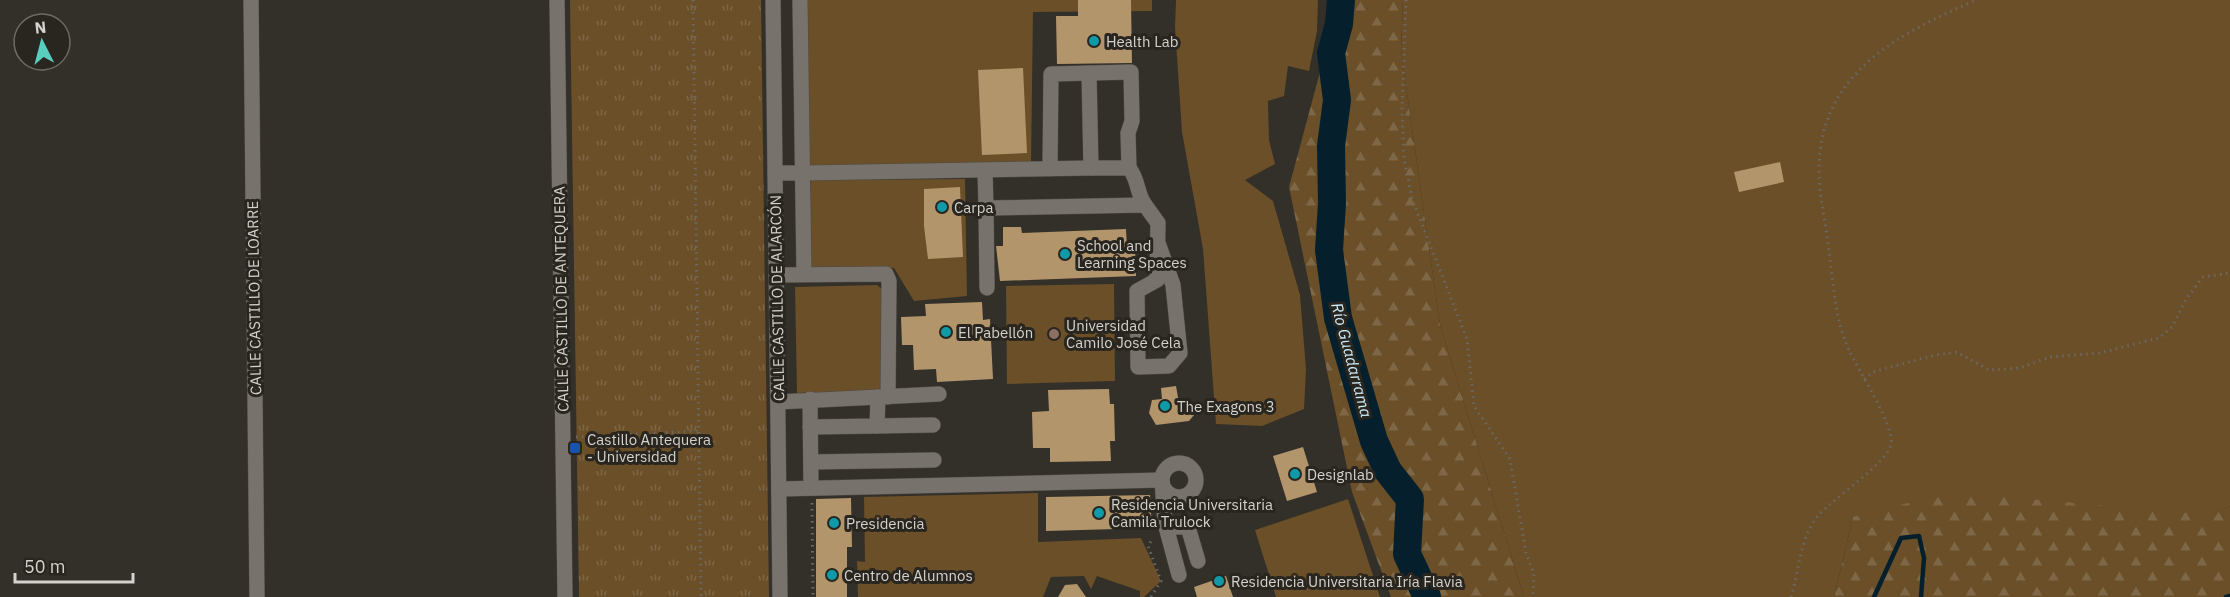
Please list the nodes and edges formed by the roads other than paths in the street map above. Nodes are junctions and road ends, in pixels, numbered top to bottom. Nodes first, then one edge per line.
1 (250, 0) edge
2 (557, 0) edge
3 (773, 0) edge
4 (800, 0) edge
5 (1089, 73) junction
6 (1091, 168) junction
7 (1129, 168) junction
8 (1050, 169) junction
9 (985, 170) junction
10 (775, 173) junction
11 (802, 173) junction
12 (1145, 205) junction
13 (986, 208) junction
14 (1158, 240) junction
15 (804, 274) junction
16 (777, 275) junction
17 (987, 288) dead end
18 (939, 394) dead end
19 (883, 397) junction
20 (810, 399) junction
21 (778, 402) junction
22 (933, 425) dead end
23 (878, 426) junction
24 (810, 427) junction
25 (934, 460) dead end
26 (811, 462) junction
27 (811, 486) junction
28 (779, 489) junction
29 (1166, 527) junction
30 (1198, 561) dead end
31 (1179, 575) dead end
32 (257, 597) edge
33 (565, 597) edge
34 (780, 597) edge

1 - 32 street, CALLE CASTILLO DE LOARRE
2 - 33 street, CALLE CASTILLO DE ANTEQUERA
3 - 10 street, CALLE CASTILLO DE ALARCÓN
4 - 11 street
5 - 6 street
5 - 7 street
5 - 8 street
6 - 7 street
6 - 8 street
7 - 12 street
8 - 9 street
9 - 11 street
9 - 13 street
10 - 11 street
10 - 16 street, CALLE CASTILLO DE ALARCÓN
11 - 15 street
12 - 13 street
12 - 14 street
13 - 17 street
14 - 14 street
15 - 16 street
15 - 19 street
16 - 21 street, CALLE CASTILLO DE ALARCÓN
18 - 19 street
19 - 20 street
19 - 23 street
20 - 21 street
20 - 24 street
21 - 28 street, CALLE CASTILLO DE ALARCÓN
22 - 23 street
23 - 24 street
24 - 26 street
25 - 26 street
26 - 27 street
27 - 28 street
27 - 29 street
28 - 34 street, CALLE CASTILLO DE ALARCÓN
29 - 30 street
29 - 31 street

